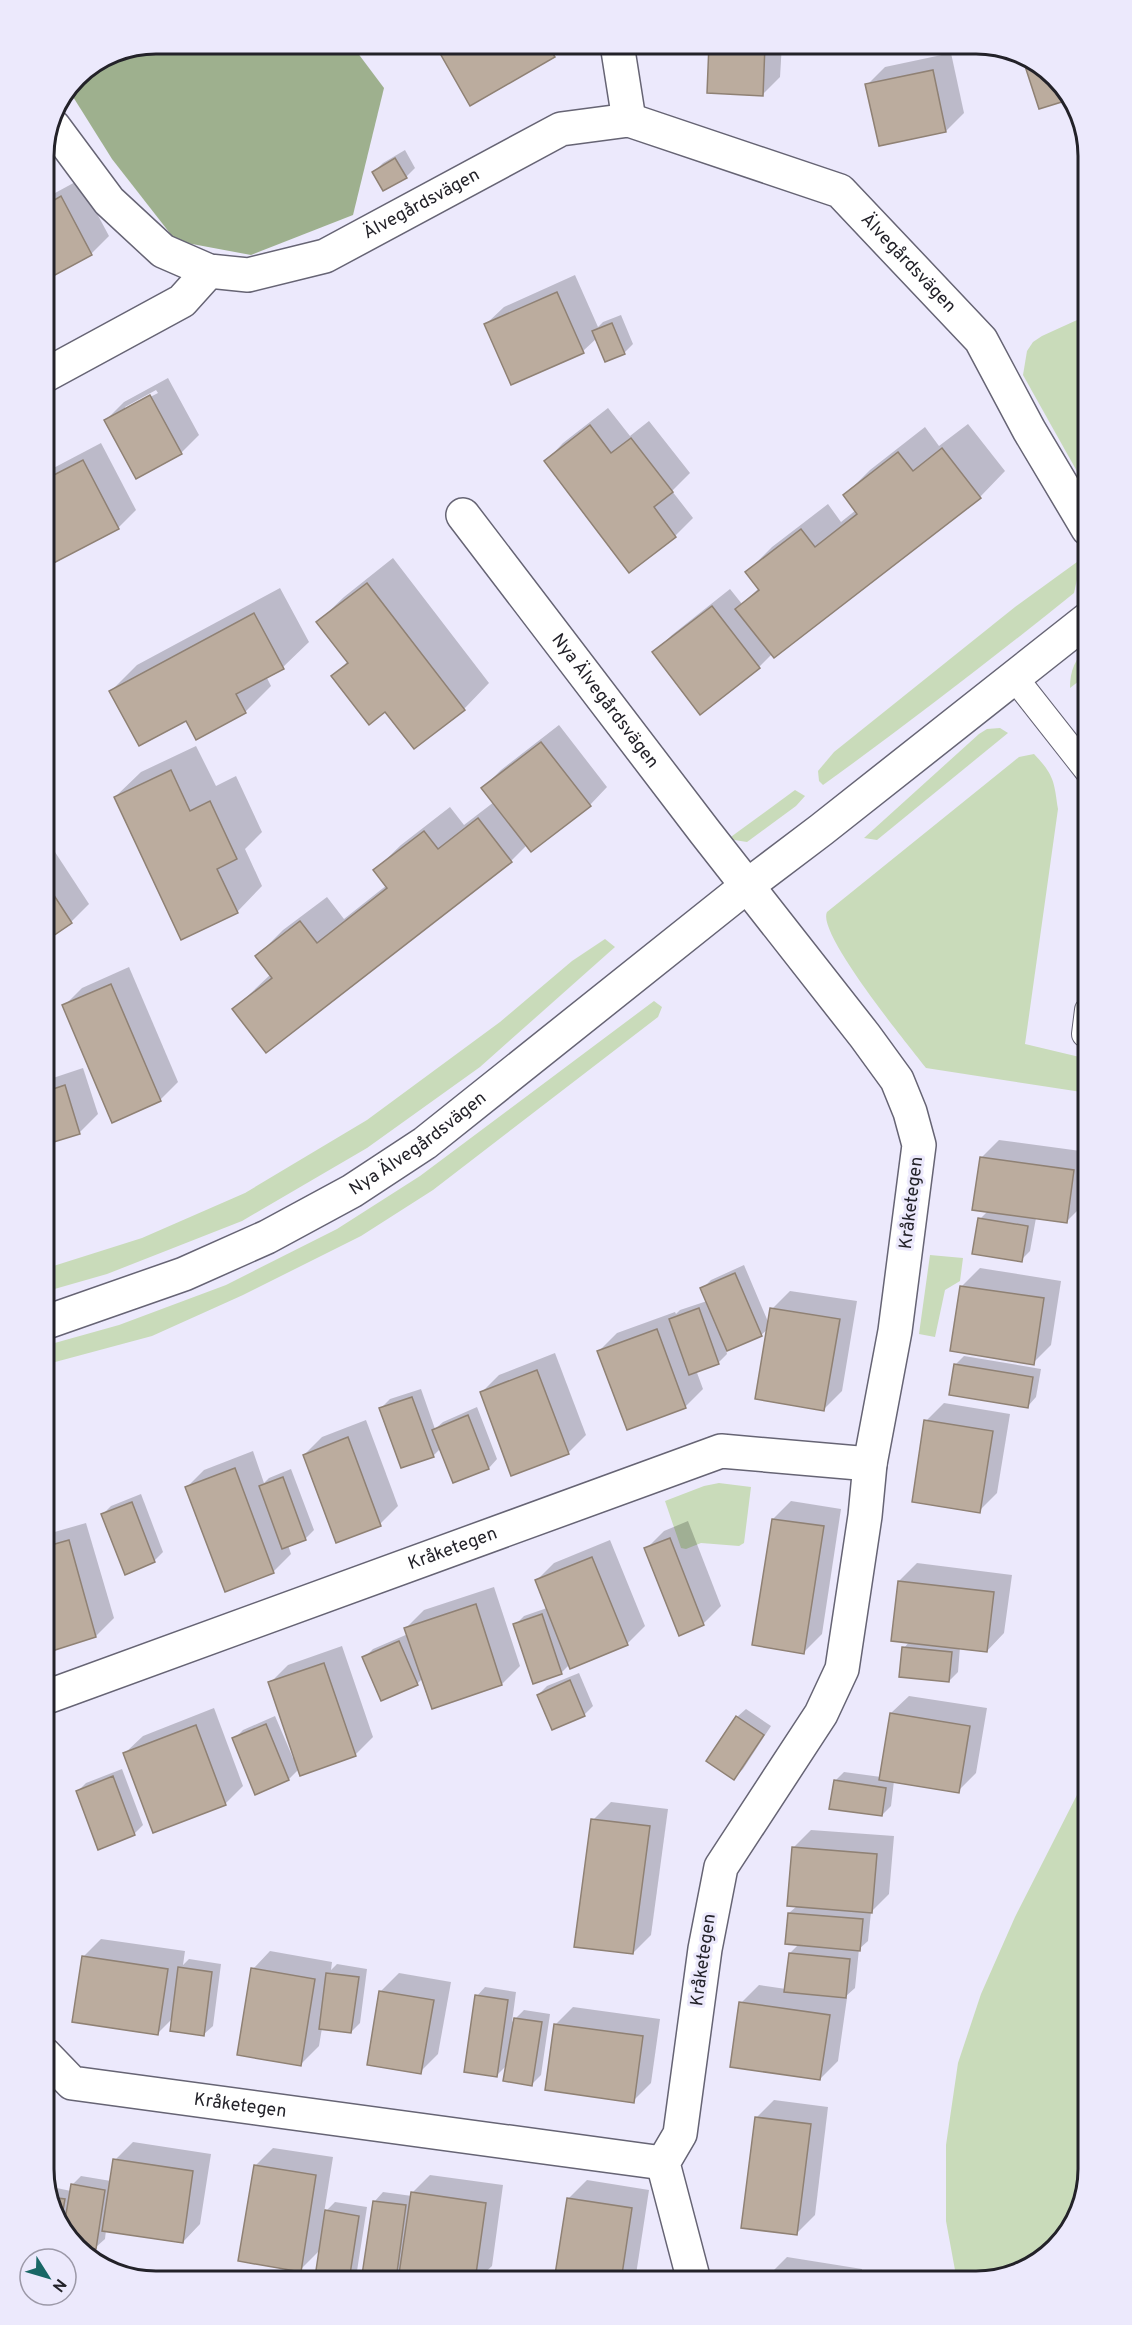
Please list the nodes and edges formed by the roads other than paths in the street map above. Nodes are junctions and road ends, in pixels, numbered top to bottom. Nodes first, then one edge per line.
1 (619, 54) edge
2 (629, 120) junction
3 (57, 131) edge
4 (209, 271) junction
5 (54, 371) edge
6 (1078, 511) edge
7 (463, 515) dead end
8 (1078, 627) edge
9 (1014, 677) junction
10 (1078, 757) edge
11 (747, 886) junction
12 (54, 1320) edge
13 (870, 1464) junction
14 (54, 1694) edge
15 (54, 2064) edge
16 (663, 2163) junction
17 (691, 2271) edge

1 - 2 street
2 - 4 street, Älvegårdsvägen
2 - 6 street, Älvegårdsvägen
3 - 4 street, Älvegårdsvägen
4 - 5 street
7 - 11 street, Nya Älvegårdsvägen
8 - 9 street, Nya Älvegårdsvägen
9 - 10 lane
9 - 11 street, Nya Älvegårdsvägen
11 - 12 street, Nya Älvegårdsvägen
11 - 13 street, Kråketegen
13 - 14 street, Kråketegen
13 - 16 street, Kråketegen
15 - 16 street, Kråketegen
16 - 17 street

